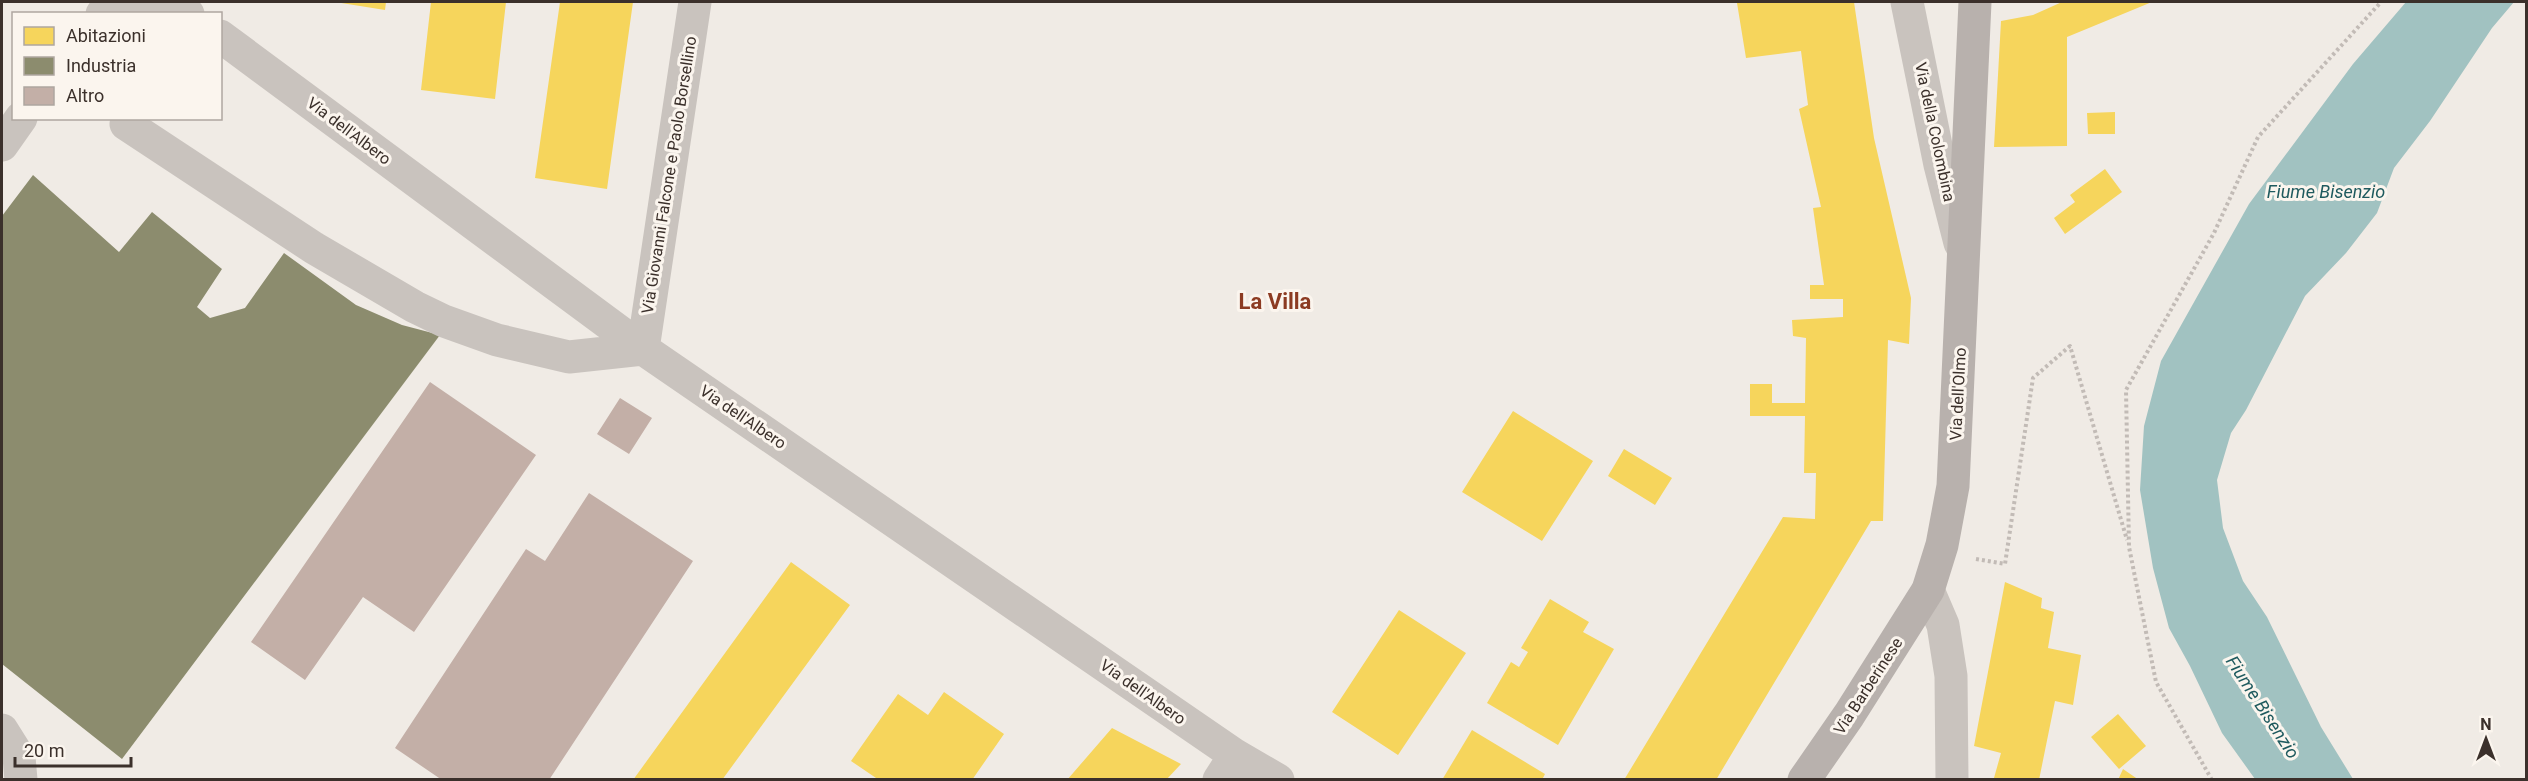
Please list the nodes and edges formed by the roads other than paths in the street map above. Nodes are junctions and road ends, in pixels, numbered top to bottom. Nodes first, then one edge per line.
1 (133, 2) edge
2 (151, 2) edge
3 (695, 2) edge
4 (1907, 2) edge
5 (1975, 2) edge
6 (107, 12) edge
7 (186, 12) edge
8 (222, 37) edge
9 (20, 120) edge
10 (126, 124) dead end
11 (2, 145) edge
12 (1965, 261) junction
13 (643, 350) junction
14 (1928, 590) junction
15 (2, 730) edge
16 (1227, 767) edge
17 (21, 780) edge
18 (1278, 780) edge
19 (1804, 780) edge
20 (1952, 780) edge

1 - 6 street
2 - 7 street
3 - 13 street, Via Giovanni Falcone e Paolo Borsellino
4 - 12 street, Via della Colombina
5 - 12 main road, Via dell'Olmo
8 - 13 street, Via dell'Albero
9 - 11 street
10 - 13 street
12 - 14 main road, Via dell'Olmo
13 - 16 street, Via dell'Albero
14 - 19 main road, Via Barberinese
14 - 20 street
15 - 17 street
16 - 18 street, Via dell'Albero

